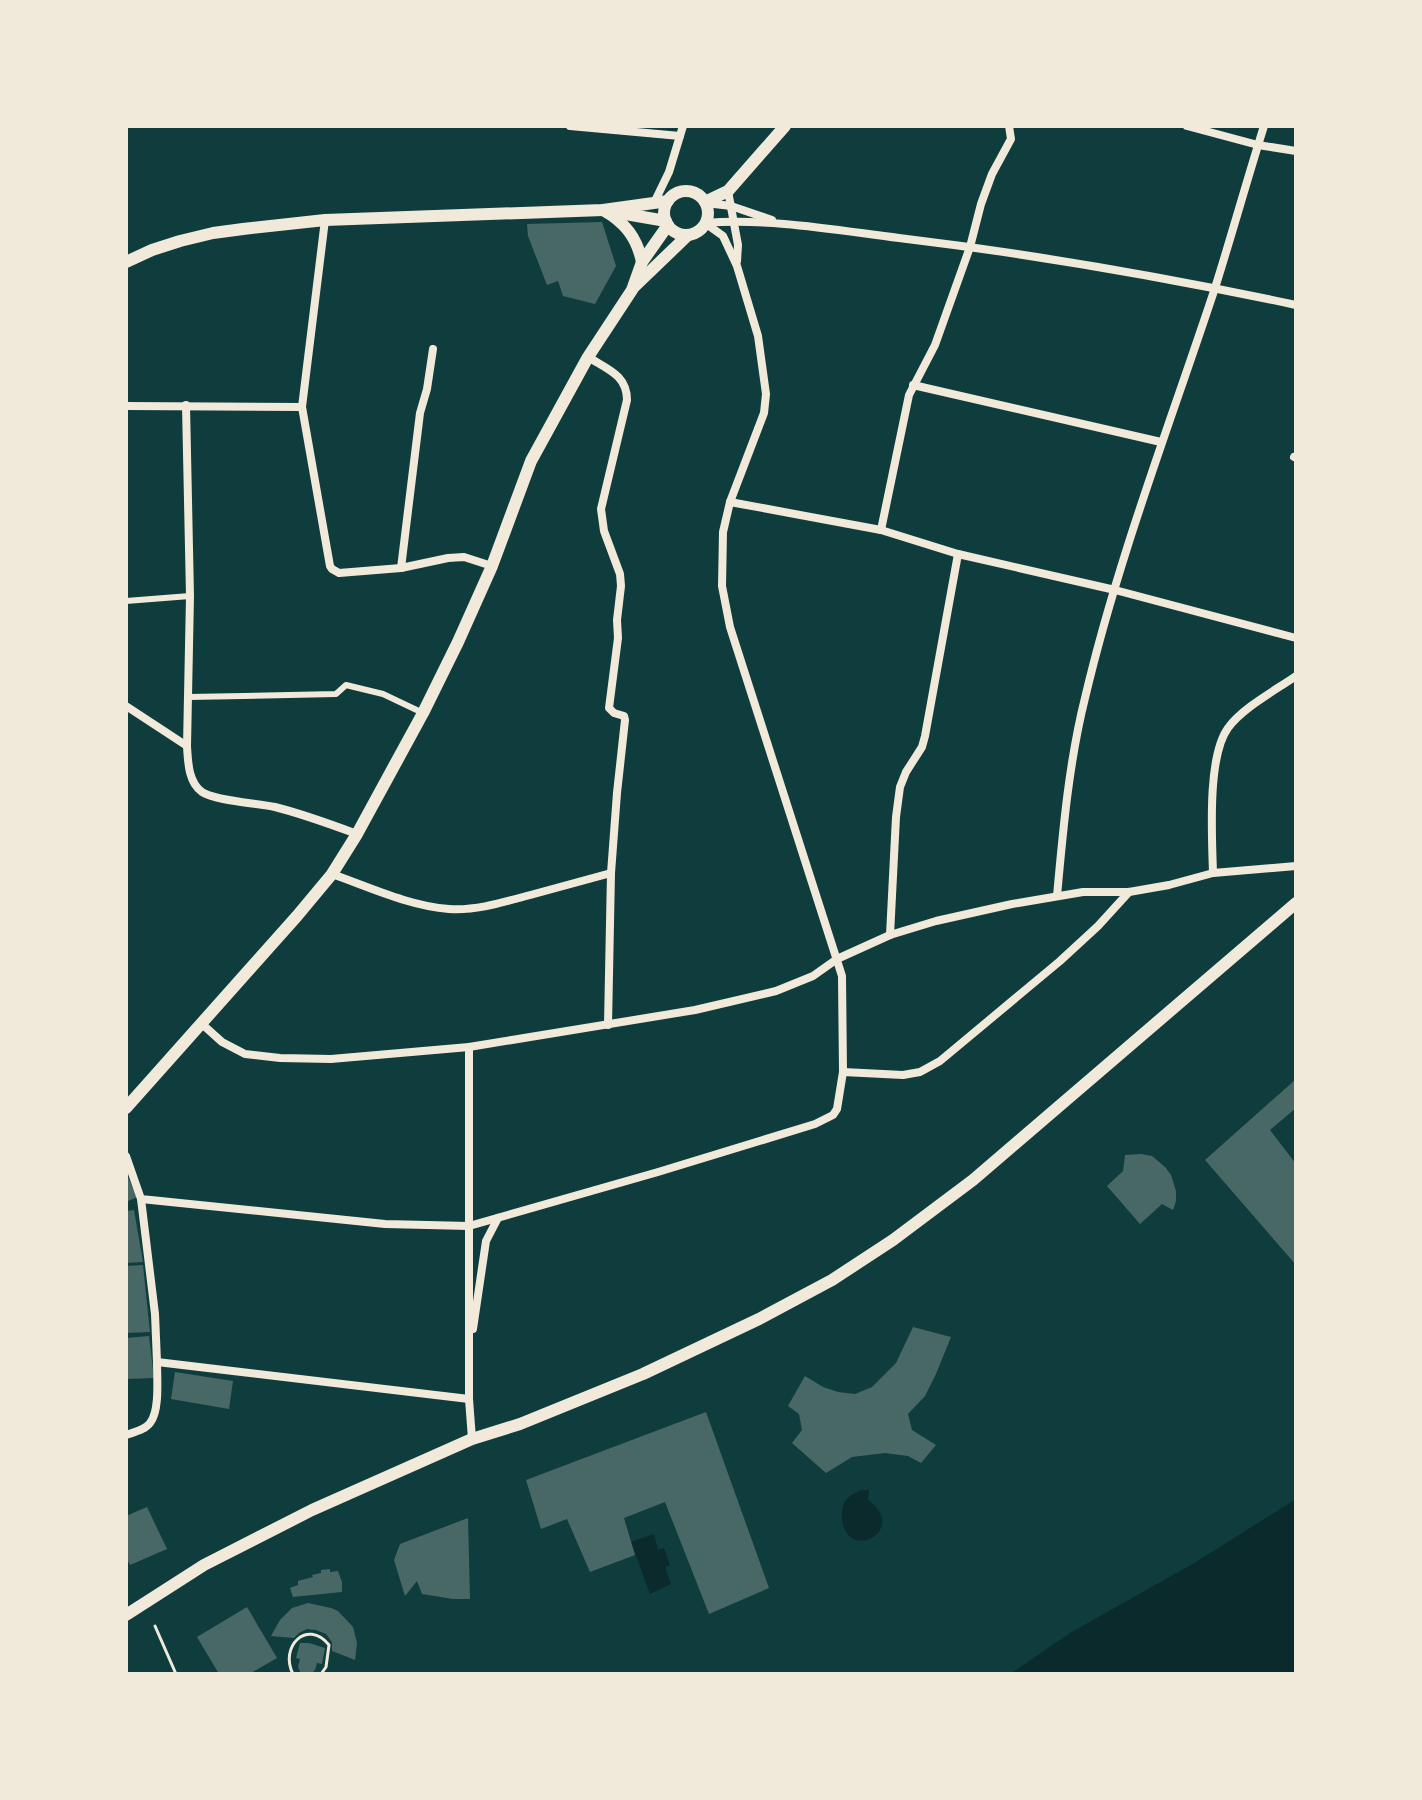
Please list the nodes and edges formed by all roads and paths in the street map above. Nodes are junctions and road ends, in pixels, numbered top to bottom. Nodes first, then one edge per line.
1 (570, 126) edge
2 (683, 126) edge
3 (785, 126) edge
4 (1009, 126) edge
5 (1187, 126) edge
6 (1264, 126) edge
7 (680, 136) junction
8 (1258, 145) junction
9 (1296, 151) edge
10 (728, 191) junction
11 (668, 201) junction
12 (654, 203) junction
13 (705, 203) junction
14 (731, 206) junction
15 (603, 210) junction
16 (325, 220) junction
17 (734, 221) junction
18 (667, 223) junction
19 (705, 223) junction
20 (780, 223) junction
21 (688, 235) junction
22 (970, 247) junction
23 (126, 262) edge
24 (642, 262) junction
25 (737, 266) junction
26 (1215, 288) junction
27 (632, 290) junction
28 (1296, 305) edge
29 (433, 349) dead end
30 (588, 357) junction
31 (913, 385) junction
32 (186, 405) junction
33 (126, 406) edge
34 (302, 407) junction
35 (1161, 442) junction
36 (730, 502) junction
37 (881, 530) junction
38 (958, 554) junction
39 (492, 566) junction
40 (401, 568) junction
41 (1115, 590) junction
42 (190, 596) junction
43 (126, 601) edge
44 (1296, 638) edge
45 (1296, 676) edge
46 (189, 697) junction
47 (126, 706) edge
48 (423, 713) junction
49 (187, 746) junction
50 (357, 834) junction
51 (1296, 866) edge
52 (611, 873) junction
53 (1213, 873) junction
54 (332, 874) junction
55 (1129, 892) junction
56 (1057, 896) junction
57 (1296, 903) edge
58 (890, 935) junction
59 (837, 959) junction
60 (202, 1024) junction
61 (608, 1025) junction
62 (469, 1047) junction
63 (843, 1072) junction
64 (126, 1108) edge
65 (126, 1156) edge
66 (141, 1199) junction
67 (498, 1218) junction
68 (469, 1226) junction
69 (469, 1359) junction
70 (157, 1362) junction
71 (469, 1399) junction
72 (126, 1435) edge
73 (472, 1439) junction
74 (126, 1615) edge
75 (155, 1626) dead end
76 (176, 1674) edge
77 (293, 1674) edge
78 (321, 1674) edge

1 - 7 street
2 - 7 street
3 - 10 main road
4 - 22 street
5 - 8 street
6 - 8 street
7 - 12 street
8 - 9 street
8 - 26 street
10 - 13 main road
10 - 14 street
11 - 12 main road
11 - 13 main road
11 - 18 main road
12 - 15 main road
13 - 14 street
13 - 19 main road
14 - 17 street
14 - 20 street
15 - 16 main road
15 - 18 main road
15 - 24 main road
16 - 23 main road
16 - 34 street
17 - 19 street
17 - 20 street
17 - 25 street
18 - 21 main road
18 - 24 main road
19 - 21 main road
19 - 25 street
20 - 22 street
21 - 27 main road
22 - 26 street
22 - 31 street
24 - 27 main road
25 - 36 street
26 - 28 street
26 - 35 street
27 - 30 main road
29 - 40 street
30 - 39 main road
30 - 52 street
31 - 35 street
31 - 37 street
32 - 33 street
32 - 34 street
32 - 42 street
34 - 40 street
35 - 41 street
36 - 37 street
36 - 59 street
37 - 38 street
38 - 41 street
38 - 58 street
39 - 40 street
39 - 48 main road
41 - 44 street
41 - 56 street
42 - 43 street
42 - 46 street
45 - 53 street
46 - 48 street
46 - 49 street
47 - 49 street
48 - 50 main road
49 - 50 street
50 - 54 main road
51 - 53 street
52 - 54 street
52 - 61 street
53 - 55 street
54 - 60 main road
55 - 56 street
55 - 63 street
56 - 58 street
57 - 73 main road
58 - 59 street
59 - 61 street
59 - 63 street
60 - 62 street
60 - 64 main road
61 - 62 street
62 - 68 street
63 - 67 street
65 - 66 street
66 - 68 street
66 - 70 street
67 - 68 street
67 - 69 street
68 - 69 street
69 - 71 street
70 - 71 street
70 - 72 street
71 - 73 street
73 - 74 main road
75 - 76 path
77 - 78 path

